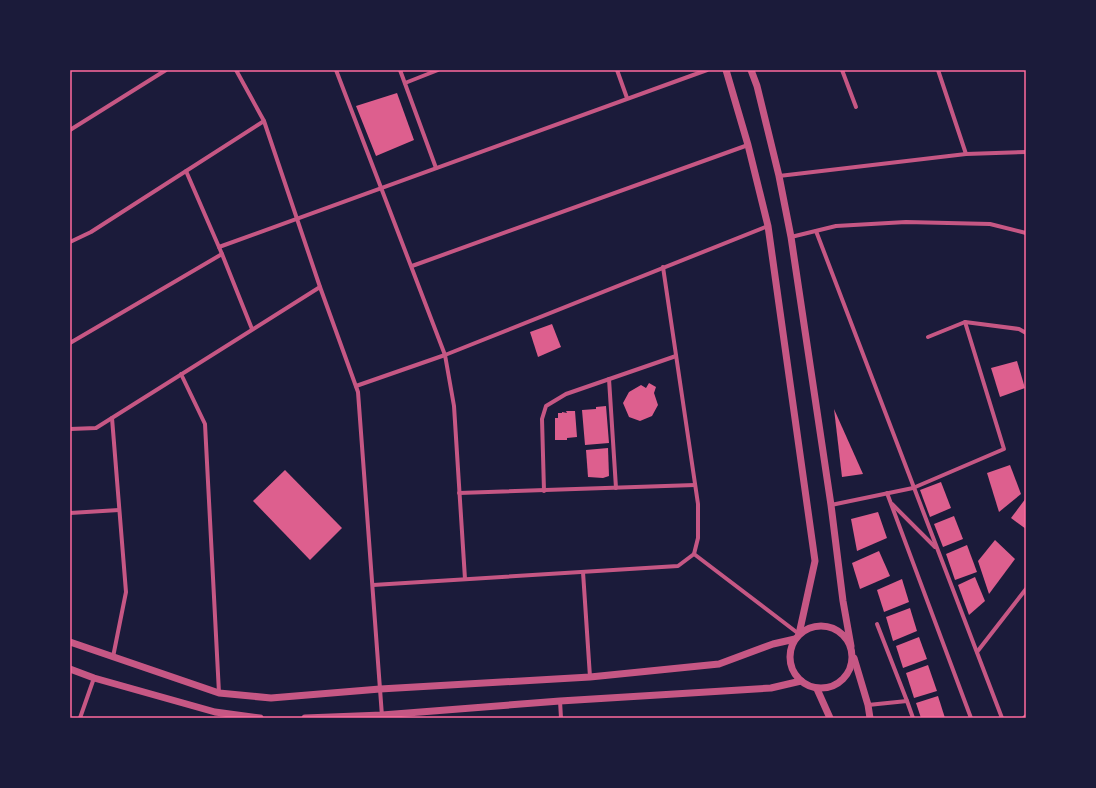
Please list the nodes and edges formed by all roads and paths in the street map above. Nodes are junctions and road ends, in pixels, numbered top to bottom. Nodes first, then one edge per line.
1 (166, 70) edge
2 (236, 70) edge
3 (336, 70) edge
4 (400, 70) edge
5 (438, 70) edge
6 (617, 70) edge
7 (706, 70) edge
8 (726, 70) edge
9 (751, 70) edge
10 (842, 70) edge
11 (938, 70) edge
12 (405, 83) junction
13 (627, 98) junction
14 (856, 107) dead end
15 (264, 121) junction
16 (70, 130) edge
17 (748, 145) junction
18 (1026, 152) edge
19 (966, 154) junction
20 (436, 168) junction
21 (186, 171) junction
22 (778, 176) junction
23 (382, 188) junction
24 (297, 219) junction
25 (768, 226) junction
26 (816, 231) junction
27 (1026, 233) edge
28 (791, 236) junction
29 (70, 242) edge
30 (219, 247) junction
31 (222, 254) junction
32 (412, 266) junction
33 (663, 267) junction
34 (320, 287) junction
35 (965, 322) junction
36 (252, 329) junction
37 (1026, 333) edge
38 (928, 337) dead end
39 (70, 343) edge
40 (445, 355) junction
41 (676, 356) junction
42 (181, 374) junction
43 (609, 379) junction
44 (356, 386) junction
45 (112, 418) junction
46 (70, 429) edge
47 (695, 485) junction
48 (616, 488) junction
49 (913, 488) junction
50 (544, 491) junction
51 (459, 493) junction
52 (888, 493) junction
53 (891, 503) junction
54 (831, 505) junction
55 (119, 510) junction
56 (70, 513) edge
57 (937, 549) junction
58 (694, 554) junction
59 (583, 572) junction
60 (465, 579) junction
61 (373, 585) junction
62 (1026, 589) edge
63 (878, 624) dead end
64 (797, 637) junction
65 (70, 642) edge
66 (851, 646) junction
67 (977, 652) junction
68 (853, 656) junction
69 (113, 657) junction
70 (70, 669) edge
71 (590, 677) junction
72 (94, 678) junction
73 (801, 681) junction
74 (380, 689) junction
75 (817, 689) junction
76 (219, 693) junction
77 (907, 700) junction
78 (560, 701) junction
79 (868, 705) junction
80 (382, 717) edge
81 (80, 718) edge
82 (260, 718) edge
83 (305, 718) edge
84 (561, 718) edge
85 (830, 718) edge
86 (870, 718) edge
87 (913, 718) edge
88 (971, 718) edge
89 (1002, 718) edge

1 - 16 street
2 - 15 street
3 - 23 street
4 - 12 street
5 - 12 street
6 - 13 street
7 - 13 street
8 - 17 street
9 - 22 street
10 - 14 street
11 - 19 street
12 - 20 street
13 - 20 street
15 - 21 street
15 - 24 street
17 - 25 street
17 - 32 street
18 - 19 street
19 - 22 street
20 - 23 street
21 - 29 street
21 - 30 street
22 - 28 street
23 - 24 street
23 - 32 street
24 - 30 street
24 - 34 street
25 - 33 street
25 - 64 street
26 - 27 street
26 - 28 street
26 - 49 street
28 - 54 street
30 - 31 street
31 - 36 street
31 - 39 street
32 - 40 street
33 - 40 street
33 - 41 street
34 - 36 street
34 - 44 street
35 - 37 street
35 - 38 street
35 - 49 street
36 - 42 street
40 - 44 street
40 - 51 street
41 - 43 street
41 - 47 street
42 - 45 street
42 - 76 street
43 - 48 street
43 - 50 street
44 - 61 street
45 - 46 street
45 - 55 street
47 - 48 street
47 - 58 street
48 - 50 street
49 - 52 street
49 - 57 street
50 - 51 street
51 - 60 street
52 - 53 street
52 - 54 street
53 - 57 street
53 - 88 street
54 - 66 street
55 - 56 street
55 - 69 street
57 - 67 street
58 - 59 street
58 - 64 street
59 - 60 street
59 - 71 street
60 - 61 street
61 - 74 street
62 - 67 street
63 - 77 street
64 - 66 street
64 - 71 street
64 - 73 street
65 - 69 street
66 - 68 street
67 - 89 street
68 - 75 street
68 - 79 street
69 - 76 street
70 - 72 street
71 - 74 street
72 - 81 street
72 - 82 street
73 - 75 street
73 - 78 street
74 - 76 street
74 - 80 street
75 - 85 street
77 - 79 street
77 - 87 street
78 - 80 street
78 - 84 street
79 - 86 street
80 - 83 street

